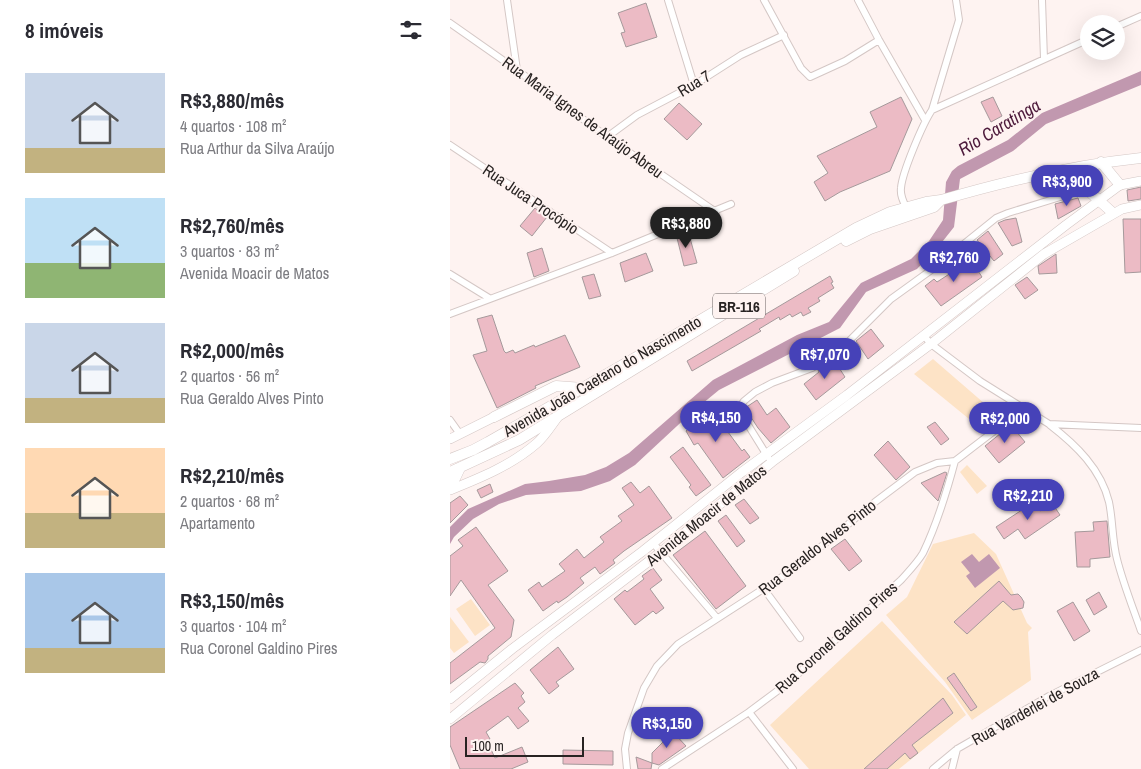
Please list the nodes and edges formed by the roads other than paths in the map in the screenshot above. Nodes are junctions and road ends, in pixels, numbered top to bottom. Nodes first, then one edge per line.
1 (507, 0) edge
2 (668, 0) edge
3 (764, 0) edge
4 (858, 0) edge
5 (956, 0) edge
6 (1042, 0) edge
7 (1141, 16) edge
8 (450, 23) edge
9 (1125, 23) edge
10 (784, 34) junction
11 (879, 40) junction
12 (1080, 43) edge
13 (1044, 59) junction
14 (517, 70) junction
15 (694, 85) junction
16 (932, 110) junction
17 (925, 120) junction
18 (607, 137) junction
19 (450, 145) edge
20 (1141, 158) edge
21 (1101, 162) junction
22 (1065, 170) junction
23 (1141, 180) edge
24 (1120, 185) junction
25 (1086, 189) junction
26 (1100, 201) junction
27 (731, 204) dead end
28 (927, 205) junction
29 (1141, 205) edge
30 (906, 207) junction
31 (716, 212) junction
32 (1113, 213) junction
33 (612, 253) junction
34 (450, 274) edge
35 (489, 298) junction
36 (450, 314) edge
37 (924, 336) junction
38 (930, 344) junction
39 (583, 388) junction
40 (1023, 410) junction
41 (494, 417) junction
42 (557, 418) junction
43 (450, 420) edge
44 (1049, 424) junction
45 (511, 428) junction
46 (1141, 428) edge
47 (460, 434) junction
48 (450, 439) edge
49 (519, 440) junction
50 (766, 454) junction
51 (450, 459) edge
52 (955, 461) junction
53 (772, 462) junction
54 (455, 470) edge
55 (450, 490) edge
56 (653, 543) junction
57 (661, 552) junction
58 (764, 589) junction
59 (717, 618) junction
60 (544, 626) junction
61 (1141, 631) edge
62 (552, 635) junction
63 (800, 638) dead end
64 (1141, 650) edge
65 (450, 699) edge
66 (749, 712) junction
67 (450, 719) edge
68 (957, 749) junction
69 (627, 769) edge
70 (662, 769) edge
71 (793, 769) edge
72 (934, 769) edge
73 (952, 769) edge

1 - 14 street
2 - 15 street
3 - 10 street
4 - 11 street
5 - 16 street
6 - 13 street
7 - 9 street
8 - 14 street, Rua Maria Ignes de Araújo Abreu
10 - 11 street
10 - 15 street, Rua 7
11 - 17 street
12 - 13 street
13 - 16 street
14 - 18 street, Rua Maria Ignes de Araújo Abreu
15 - 18 street, Rua 7
16 - 17 street
17 - 30 street
18 - 31 street, Rua Maria Ignes de Araújo Abreu
19 - 33 street, Rua Juca Procópio
20 - 21 highway, Avenida João Caetano do Nascimento / BR-116
21 - 22 highway, Avenida João Caetano do Nascimento / BR-116
21 - 24 highway
22 - 25 highway
22 - 28 highway, Avenida João Caetano do Nascimento / BR-116
23 - 24 main road
24 - 26 main road
25 - 26 highway
25 - 50 street
26 - 32 highway
26 - 37 main road, Avenida Moacir de Matos
27 - 31 street
28 - 30 highway, Avenida João Caetano do Nascimento / BR-116
28 - 42 highway, Avenida João Caetano do Nascimento / BR-116
29 - 32 main road
30 - 39 highway, Avenida João Caetano do Nascimento / BR-116
31 - 33 street
32 - 38 main road, Avenida Moacir de Matos
33 - 35 street
34 - 35 street
35 - 36 street
37 - 38 street
37 - 50 main road, Avenida Moacir de Matos
38 - 40 street
38 - 53 main road, Avenida Moacir de Matos
39 - 41 highway
39 - 45 highway, Avenida João Caetano do Nascimento / BR-116
40 - 44 street
40 - 52 street, Rua Geraldo Alves Pinto
41 - 45 highway
41 - 47 main road, Avenida João Caetano do Nascimento
42 - 49 highway, Avenida João Caetano do Nascimento / BR-116
42 - 55 main road, Avenida João Caetano do Nascimento
43 - 47 street
44 - 46 street
44 - 61 street
45 - 49 highway
45 - 51 highway, Avenida João Caetano do Nascimento / BR-116
47 - 48 main road, Avenida João Caetano do Nascimento
49 - 54 highway, Avenida João Caetano do Nascimento / BR-116
50 - 53 street
50 - 56 main road, Avenida Moacir de Matos
52 - 58 street, Rua Geraldo Alves Pinto
52 - 66 street, Rua Coronel Galdino Pires
53 - 57 main road, Avenida Moacir de Matos
54 - 55 highway
56 - 57 street
56 - 60 main road, Avenida Moacir de Matos
57 - 59 street
57 - 62 main road, Avenida Moacir de Matos
58 - 59 street, Rua Geraldo Alves Pinto
58 - 63 street
59 - 69 street, Rua Geraldo Alves Pinto
60 - 62 main road
60 - 65 main road, Avenida Moacir de Matos
62 - 67 main road, Avenida Moacir de Matos
64 - 68 street, Rua Vanderlei de Souza
66 - 70 street, Rua Coronel Galdino Pires
66 - 71 street
68 - 72 street, Rua Vanderlei de Souza
68 - 73 street

